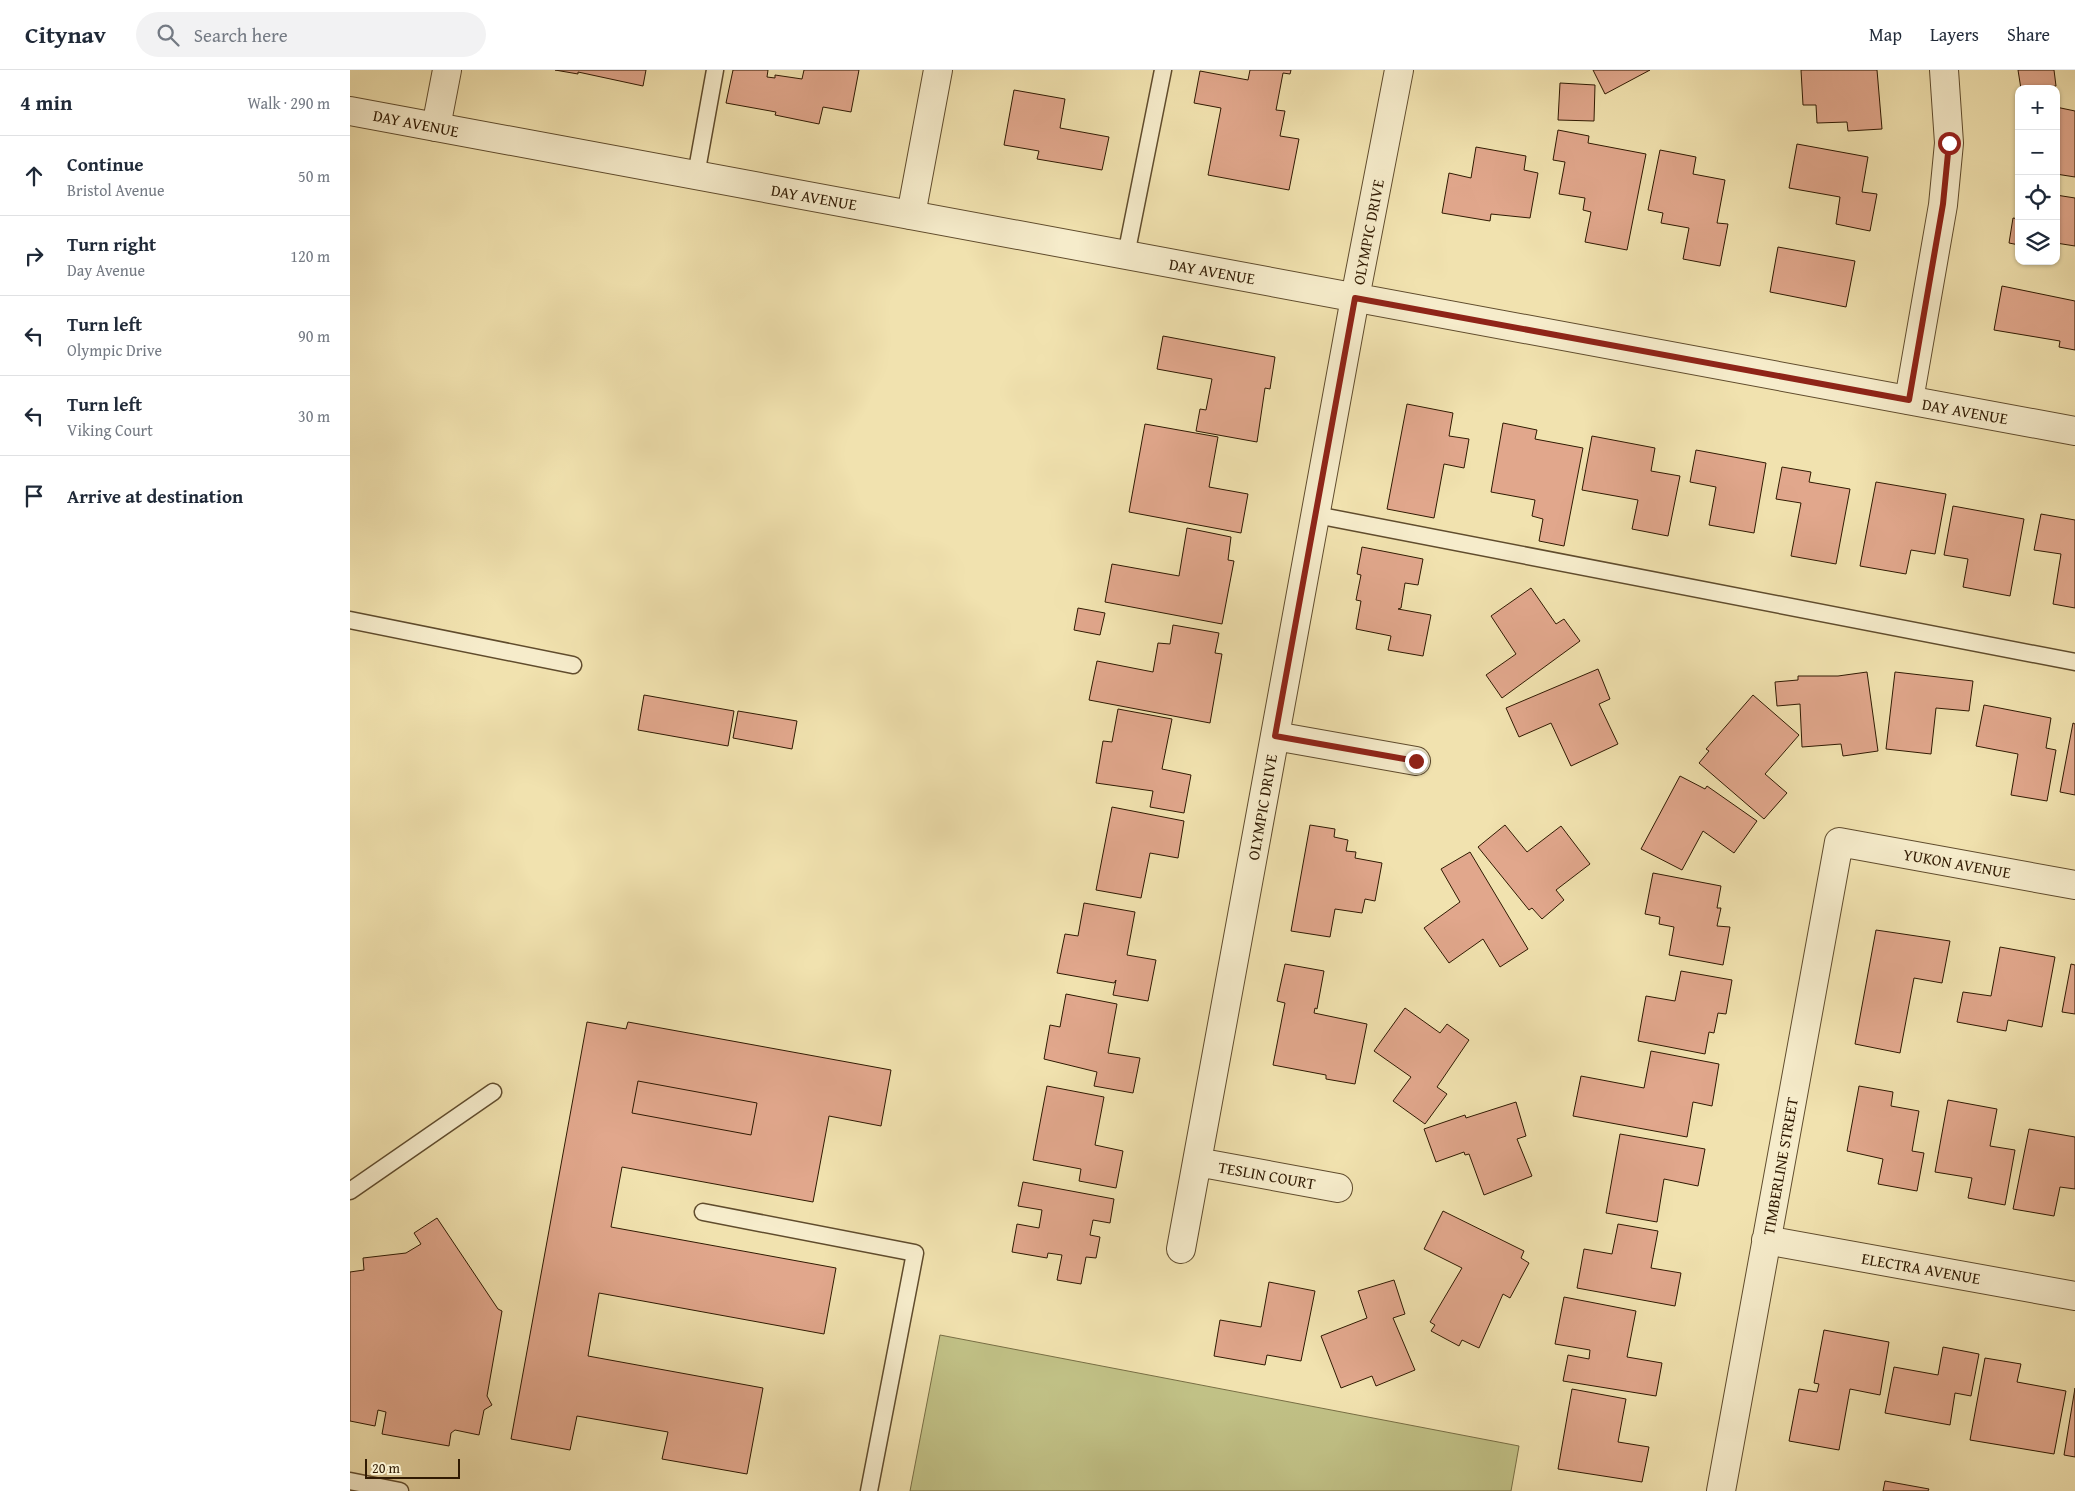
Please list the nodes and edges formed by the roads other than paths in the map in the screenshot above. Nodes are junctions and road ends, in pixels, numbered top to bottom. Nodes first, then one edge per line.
1 (446, 70) edge
2 (716, 70) edge
3 (938, 70) edge
4 (1162, 70) edge
5 (1399, 70) edge
6 (1944, 70) edge
7 (350, 111) edge
8 (436, 127) junction
9 (696, 176) junction
10 (911, 215) junction
11 (1126, 255) junction
12 (1355, 298) junction
13 (1909, 400) junction
14 (2075, 431) edge
15 (1316, 515) junction
16 (350, 620) edge
17 (2075, 662) edge
18 (573, 665) dead end
19 (1275, 736) junction
20 (1416, 761) dead end
21 (1839, 842) joint
22 (2075, 885) edge
23 (493, 1092) dead end
24 (1197, 1162) junction
25 (1338, 1188) dead end
26 (350, 1191) edge
27 (703, 1212) dead end
28 (1766, 1240) junction
29 (1181, 1249) dead end
30 (2075, 1296) edge
31 (350, 1481) edge
32 (400, 1491) edge
33 (868, 1491) edge
34 (1721, 1491) edge

1 - 8 street
2 - 9 lane
3 - 10 street
4 - 11 lane
5 - 12 street, OLYMPIC DRIVE
6 - 13 street
7 - 8 street, DAY AVENUE
8 - 9 street, DAY AVENUE
9 - 10 street, DAY AVENUE
10 - 11 street, DAY AVENUE
11 - 12 street, DAY AVENUE
12 - 13 street, DAY AVENUE
12 - 15 street, OLYMPIC DRIVE
13 - 14 street, DAY AVENUE
15 - 17 lane
15 - 19 street, OLYMPIC DRIVE
16 - 18 lane
19 - 20 street
19 - 24 street, OLYMPIC DRIVE
21 - 22 street, YUKON AVENUE
21 - 28 street, TIMBERLINE STREET
23 - 26 lane
24 - 25 street, TESLIN COURT
24 - 29 street, OLYMPIC DRIVE
27 - 33 lane
28 - 30 street, ELECTRA AVENUE
28 - 34 street, TIMBERLINE STREET
31 - 32 lane

